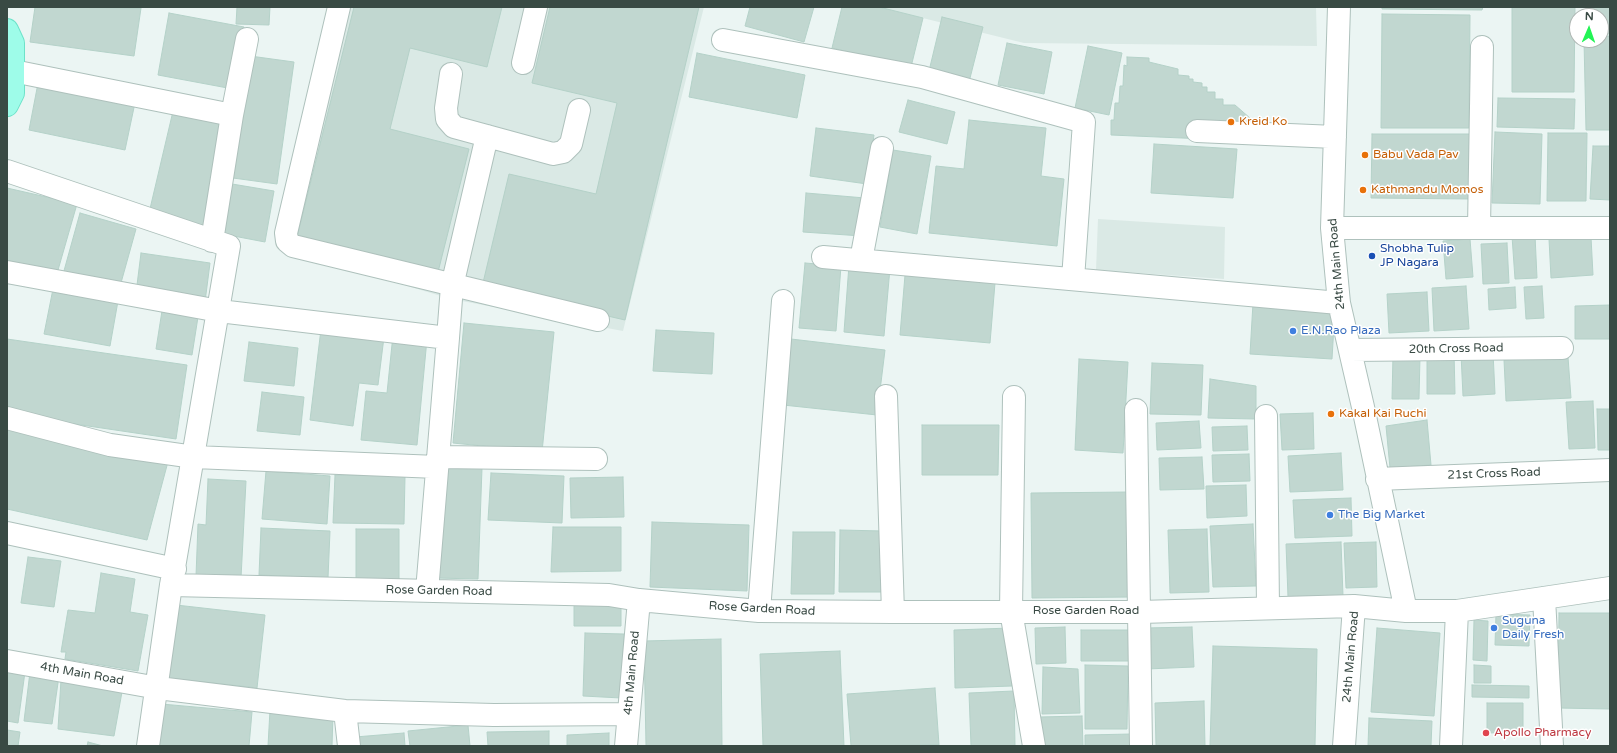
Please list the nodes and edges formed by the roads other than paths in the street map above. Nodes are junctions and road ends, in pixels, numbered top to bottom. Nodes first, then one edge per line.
1 (339, 7) edge
2 (536, 7) edge
3 (1339, 7) edge
4 (7, 30) edge
5 (247, 39) dead end
6 (723, 40) dead end
7 (1482, 47) dead end
8 (523, 63) dead end
9 (13, 71) junction
10 (452, 74) dead end
11 (7, 105) edge
12 (580, 110) dead end
13 (232, 116) junction
14 (1197, 131) dead end
15 (487, 136) junction
16 (1335, 137) junction
17 (882, 148) dead end
18 (7, 171) edge
19 (1332, 228) junction
20 (1479, 228) junction
21 (1610, 228) edge
22 (212, 241) junction
23 (823, 257) dead end
24 (861, 260) junction
25 (7, 272) edge
26 (1073, 279) junction
27 (452, 286) junction
28 (783, 301) dead end
29 (1339, 303) junction
30 (218, 311) junction
31 (598, 320) dead end
32 (448, 338) junction
33 (1562, 348) dead end
34 (1350, 350) junction
35 (886, 396) dead end
36 (1014, 397) dead end
37 (1136, 410) dead end
38 (1266, 416) dead end
39 (7, 418) edge
40 (194, 457) junction
41 (596, 459) dead end
42 (437, 462) junction
43 (1610, 470) edge
44 (1377, 479) junction
45 (7, 532) edge
46 (173, 577) junction
47 (1610, 588) edge
48 (427, 591) junction
49 (1544, 598) junction
50 (639, 600) junction
51 (1354, 606) junction
52 (1268, 608) junction
53 (759, 611) junction
54 (1011, 611) junction
55 (1406, 611) junction
56 (1457, 611) junction
57 (893, 612) junction
58 (1140, 612) junction
59 (7, 661) edge
60 (158, 688) junction
61 (346, 710) junction
62 (628, 714) junction
63 (148, 746) edge
64 (349, 746) edge
65 (626, 746) edge
66 (1034, 746) edge
67 (1141, 746) edge
68 (1344, 746) edge
69 (1451, 746) edge
70 (1552, 746) edge

1 - 27 street
2 - 8 street
3 - 16 street, 24th Main Road
4 - 9 main road
5 - 13 street
6 - 26 street
7 - 20 street
9 - 11 main road
9 - 13 street
10 - 15 street
12 - 15 street
13 - 22 street
14 - 16 street
15 - 27 street
16 - 19 street, 24th Main Road
17 - 24 street
18 - 22 street
19 - 20 street
19 - 29 street, 24th Main Road
20 - 21 street
22 - 30 street
23 - 24 street
24 - 26 street
25 - 30 street
26 - 29 street
27 - 31 street
27 - 32 street
28 - 53 street
29 - 34 street, 24th Main Road
30 - 32 street
30 - 40 street
32 - 42 street
33 - 34 street, 20th Cross Road
34 - 44 street, 24th Main Road
35 - 57 street
36 - 54 street
37 - 58 street
38 - 52 street
39 - 40 street
40 - 42 street
40 - 46 street
41 - 42 street
42 - 48 street
43 - 44 street, 21st Cross Road
44 - 55 street, 24th Main Road
45 - 46 street, Rose Garden Road
46 - 48 street, Rose Garden Road
46 - 60 street
47 - 49 street
48 - 50 street, Rose Garden Road
49 - 56 street
49 - 70 street
50 - 53 street, Rose Garden Road
50 - 62 street, 4th Main Road
51 - 52 street, Rose Garden Road
51 - 55 street, 24th Main Road
51 - 68 street, 24th Main Road
52 - 58 street, Rose Garden Road
53 - 57 street, Rose Garden Road
54 - 57 street, Rose Garden Road
54 - 58 street, Rose Garden Road
54 - 66 street
55 - 56 street
56 - 69 street
58 - 67 street
59 - 60 street, 4th Main Road
60 - 61 street, 4th Main Road
60 - 63 street
61 - 62 street, 4th Main Road
61 - 64 street
62 - 65 street, 4th Main Road

